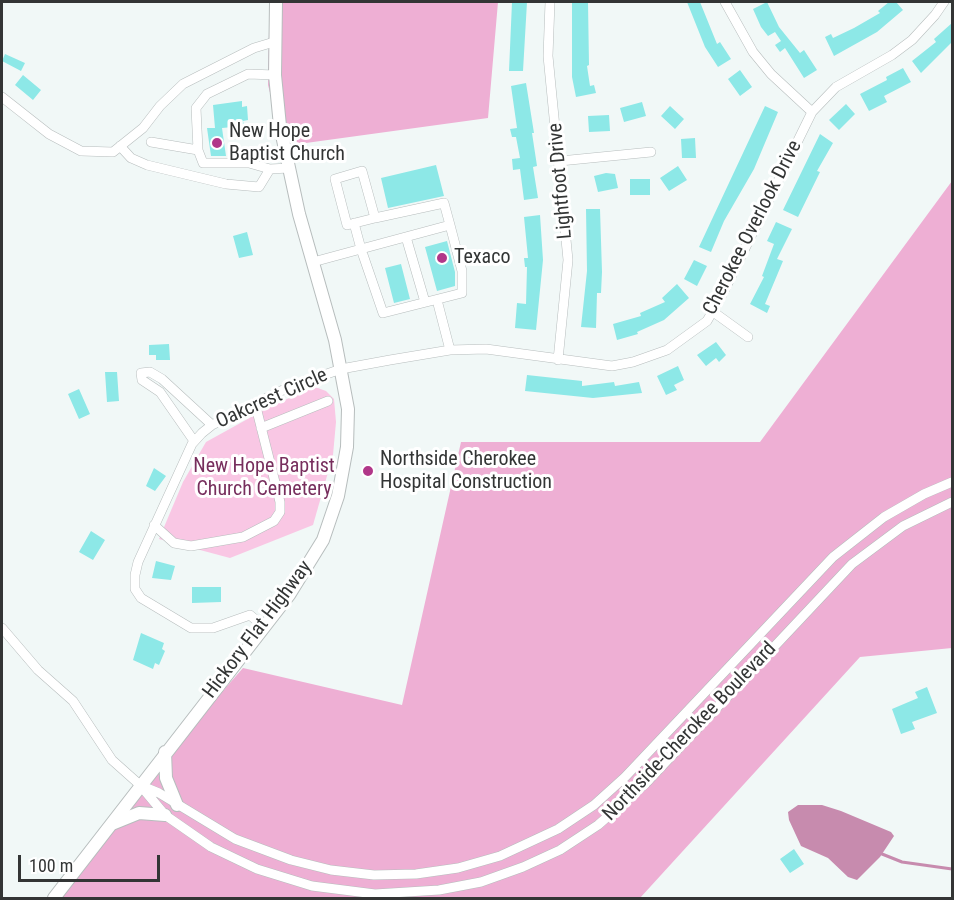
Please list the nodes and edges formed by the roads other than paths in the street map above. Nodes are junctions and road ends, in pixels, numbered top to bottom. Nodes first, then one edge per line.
1 (276, 2) edge
2 (550, 2) edge
3 (725, 2) edge
4 (944, 2) edge
5 (274, 42) junction
6 (275, 75) junction
7 (2, 97) edge
8 (812, 112) junction
9 (151, 142) dead end
10 (120, 146) junction
11 (198, 150) junction
12 (651, 152) dead end
13 (560, 161) junction
14 (289, 168) junction
15 (270, 169) junction
16 (375, 218) junction
17 (354, 223) junction
18 (450, 225) junction
19 (406, 237) junction
20 (362, 249) junction
21 (313, 262) junction
22 (436, 300) junction
23 (425, 302) junction
24 (712, 311) junction
25 (748, 337) dead end
26 (450, 350) junction
27 (558, 360) junction
28 (341, 369) junction
29 (328, 401) dead end
30 (255, 404) junction
31 (212, 425) junction
32 (261, 428) junction
33 (194, 441) junction
34 (952, 482) edge
35 (952, 502) edge
36 (154, 525) junction
37 (264, 627) junction
38 (2, 628) edge
39 (165, 752) junction
40 (140, 785) junction
41 (177, 804) junction
42 (165, 814) junction
43 (108, 827) junction
44 (54, 898) edge

1 - 5 main road, Hickory Flat Highway
2 - 13 street, Lightfoot Drive
3 - 8 street
4 - 8 street, Cherokee Overlook Drive
5 - 6 main road, Hickory Flat Highway
5 - 10 street
6 - 11 street
6 - 14 main road, Hickory Flat Highway
7 - 10 street
8 - 24 street, Cherokee Overlook Drive
9 - 11 street
10 - 15 street
11 - 15 street
12 - 13 street
13 - 27 street, Lightfoot Drive
14 - 15 street
14 - 21 main road, Hickory Flat Highway
16 - 17 street
16 - 17 street
16 - 18 street
17 - 20 street
18 - 19 street
18 - 22 street
19 - 20 street
19 - 23 street
20 - 21 street
20 - 23 street
21 - 28 main road, Hickory Flat Highway
22 - 23 street
22 - 26 street
24 - 25 street
24 - 27 street, Cherokee Overlook Drive
26 - 27 street, Cherokee Overlook Drive
26 - 28 street, Cherokee Overlook Drive
28 - 30 street, Oakcrest Circle
28 - 37 main road, Hickory Flat Highway
29 - 32 street
30 - 31 street, Oakcrest Circle
30 - 32 street
31 - 33 street, Oakcrest Circle
31 - 33 street
32 - 36 street
33 - 36 street, Oakcrest Circle
34 - 41 street, Northside-Cherokee Boulevard
35 - 42 street, Northside-Cherokee Boulevard
36 - 37 street, Oakcrest Circle
37 - 39 main road, Hickory Flat Highway
38 - 40 street
39 - 40 main road, Hickory Flat Highway
39 - 41 main road
40 - 41 street, Northside-Cherokee Boulevard
40 - 42 street, Northside-Cherokee Boulevard
40 - 43 main road, Hickory Flat Highway
42 - 43 main road
43 - 44 main road, Hickory Flat Highway

